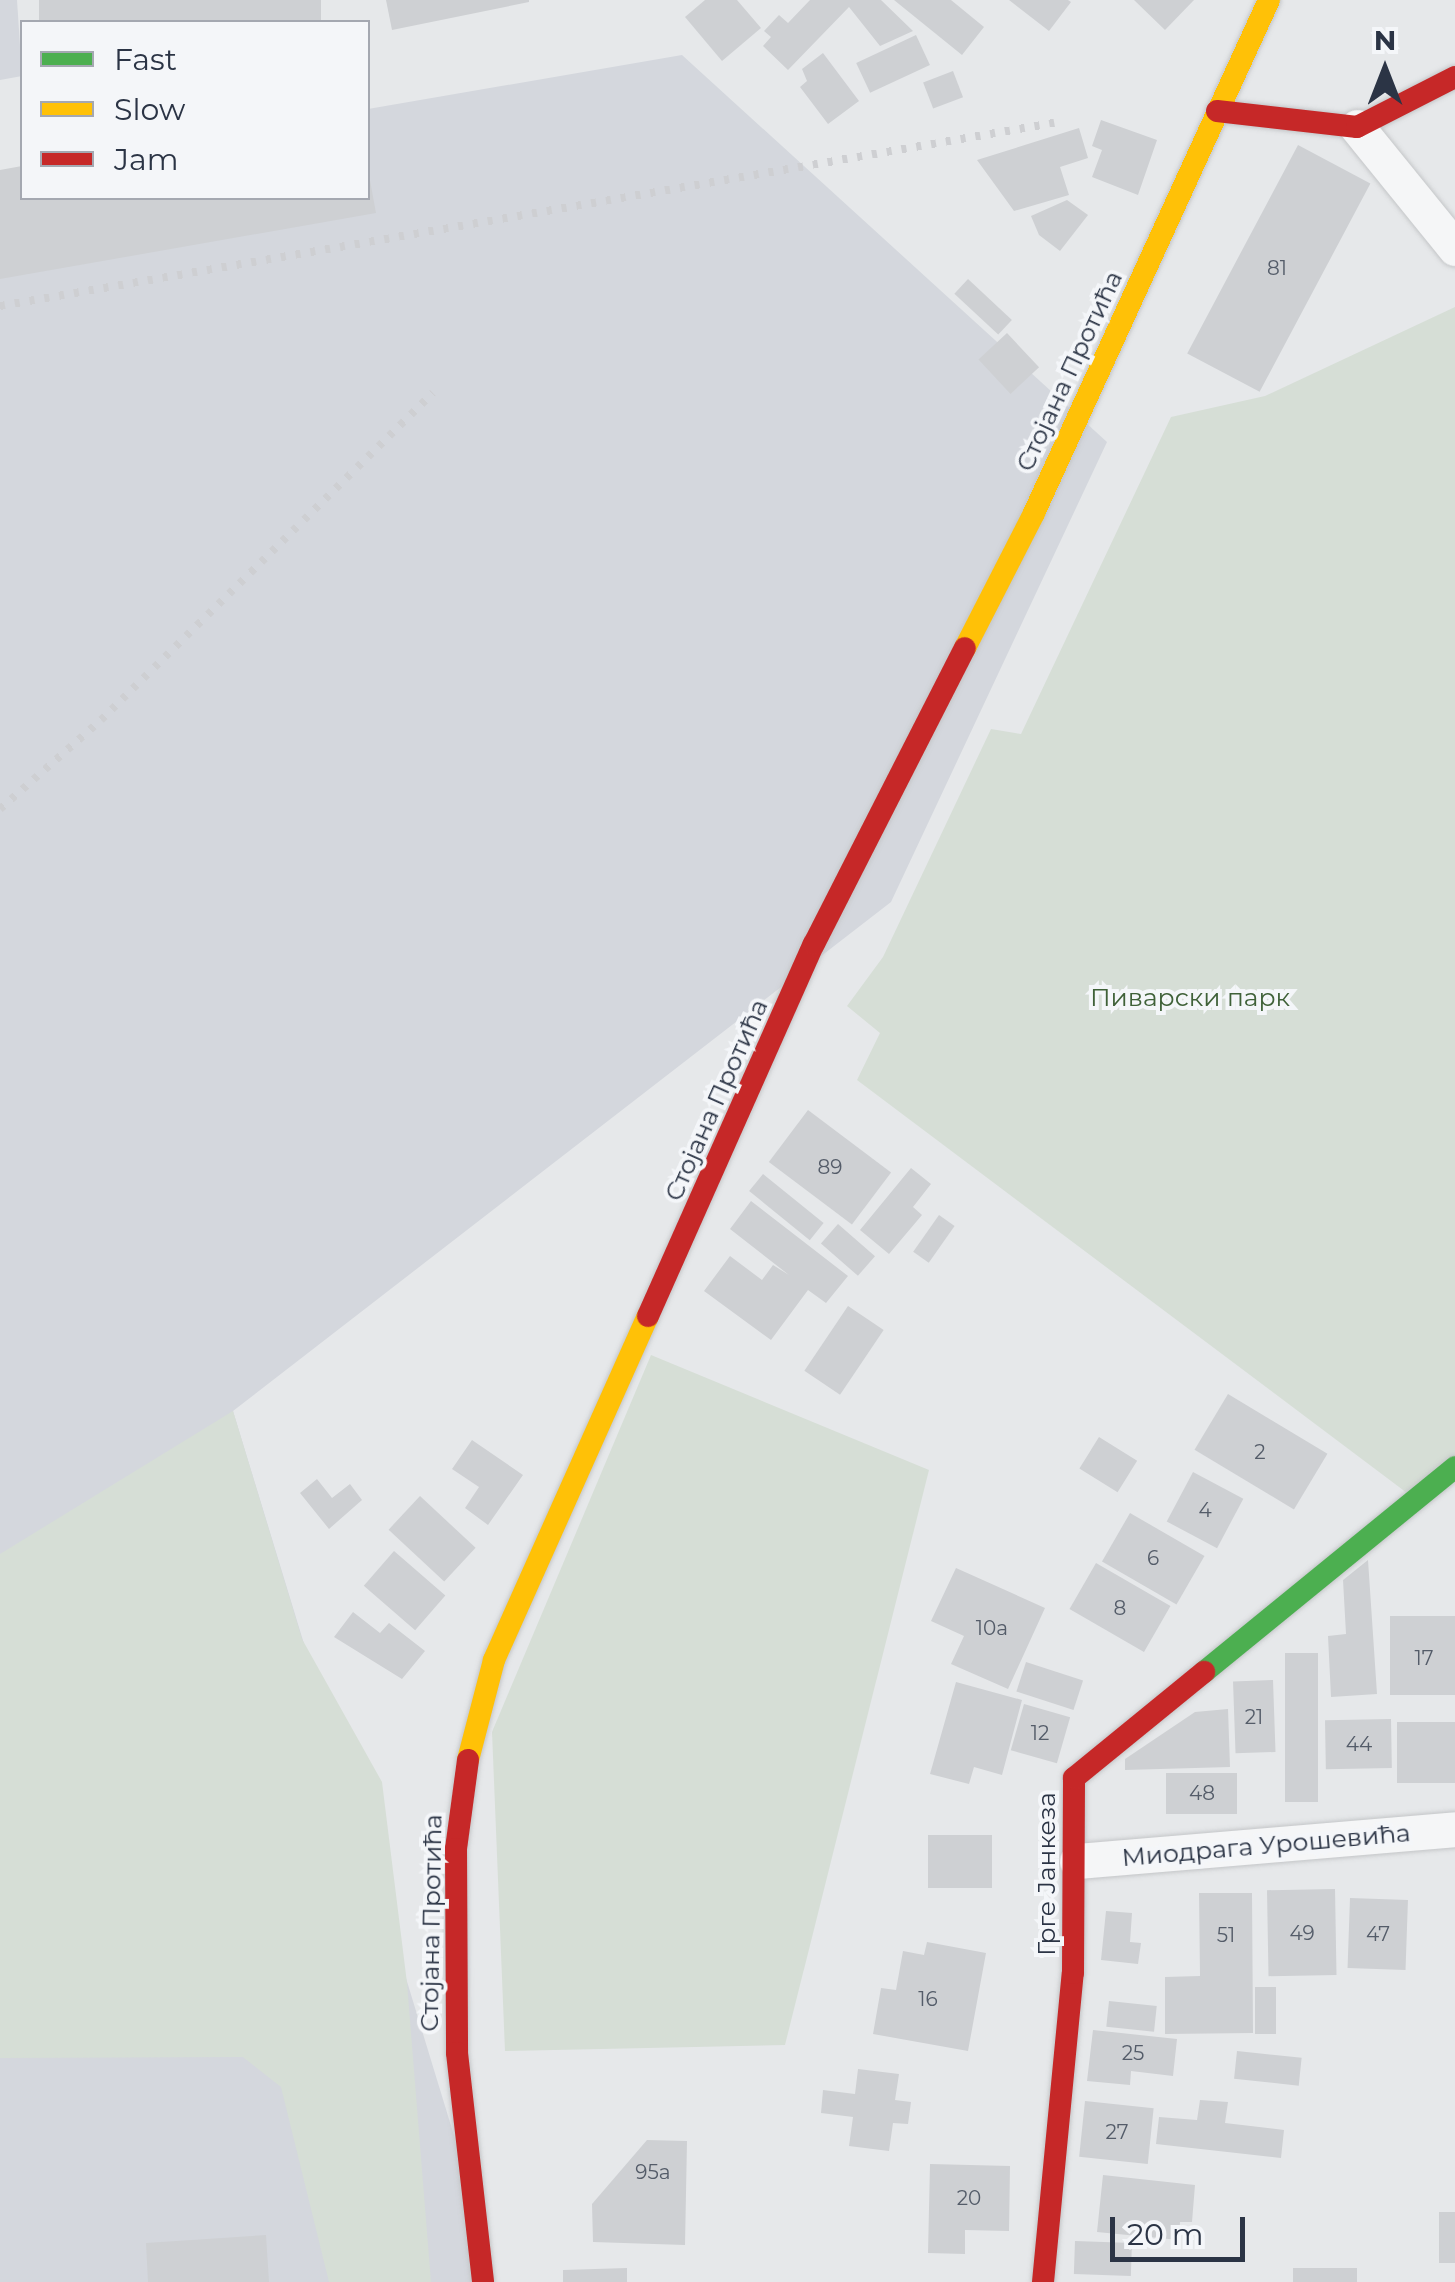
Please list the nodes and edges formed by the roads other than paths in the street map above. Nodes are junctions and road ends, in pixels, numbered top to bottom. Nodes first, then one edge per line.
1 (1269, 0) edge
2 (1455, 77) edge
3 (1217, 111) junction
4 (1356, 127) junction
5 (1455, 248) edge
6 (1455, 1467) edge
7 (1455, 1829) edge
8 (1076, 1861) junction
9 (484, 2282) edge
10 (1043, 2282) edge

1 - 3 main road, Стојана Протића
2 - 4 main road
3 - 4 main road
3 - 9 main road, Стојана Протића
4 - 5 street
6 - 8 main road, Грге Јанкеза
7 - 8 street, Миодрага Урошевића
8 - 10 main road, Грге Јанкеза

